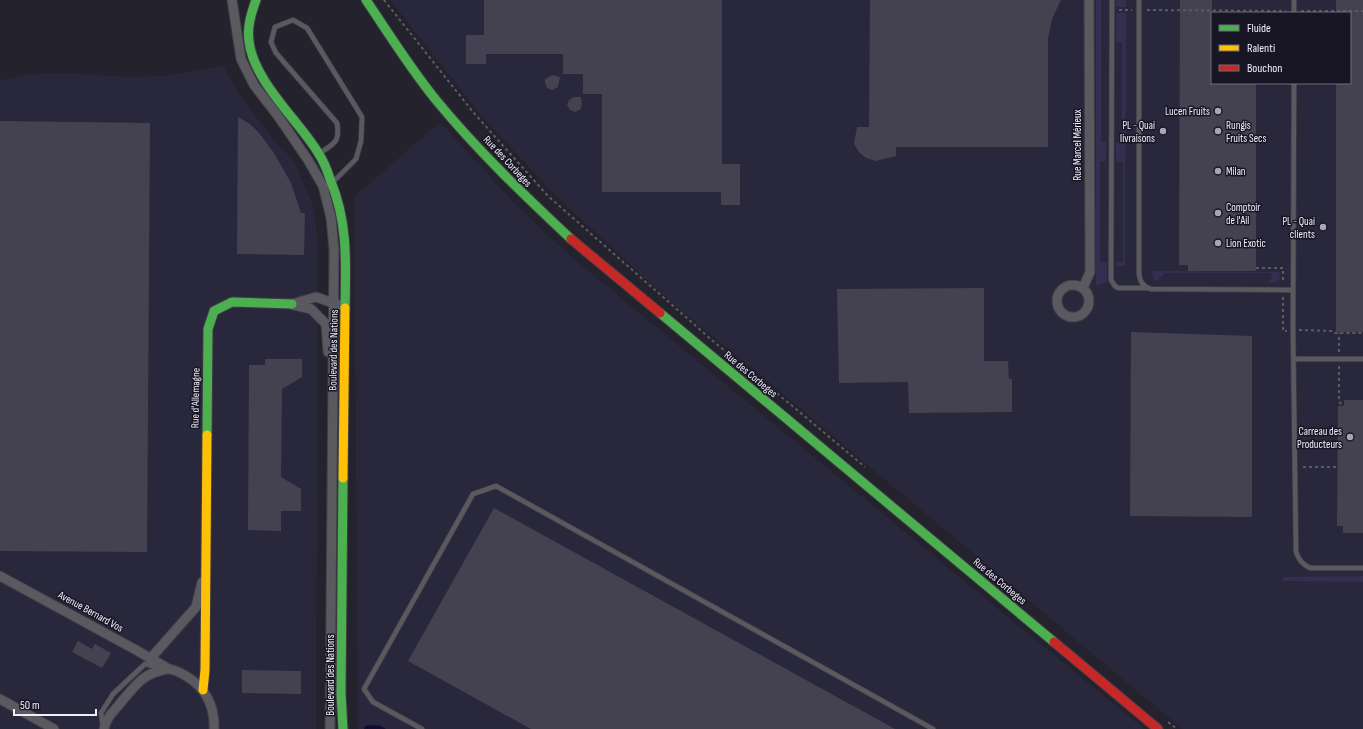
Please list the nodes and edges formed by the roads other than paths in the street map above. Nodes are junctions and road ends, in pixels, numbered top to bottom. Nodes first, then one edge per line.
1 (232, 0) edge
2 (256, 0) edge
3 (366, 0) edge
4 (1088, 0) edge
5 (1112, 0) edge
6 (1139, 0) edge
7 (1294, 0) edge
8 (1294, 12) edge
9 (1294, 84) edge
10 (319, 154) junction
11 (308, 160) junction
12 (333, 182) junction
13 (1083, 288) dead end
14 (1146, 288) junction
15 (1293, 290) junction
16 (333, 303) junction
17 (292, 304) junction
18 (1295, 359) junction
19 (1363, 359) edge
20 (344, 403) junction
21 (332, 425) junction
22 (206, 567) junction
23 (1363, 568) edge
24 (0, 576) edge
25 (150, 659) junction
26 (169, 669) junction
27 (203, 690) junction
28 (0, 699) edge
29 (54, 729) edge
30 (104, 729) edge
31 (215, 729) edge
32 (330, 729) edge
33 (343, 729) edge
34 (422, 729) edge
35 (933, 729) edge
36 (1158, 729) edge

1 - 11 street, Boulevard des Nations
2 - 10 street, Boulevard des Nations
3 - 36 street, Rue des Corbeges
4 - 13 street, Rue Marcel Mérieux
5 - 14 lane
6 - 14 lane
7 - 8 lane
9 - 15 lane
10 - 11 lane
10 - 12 street, Boulevard des Nations
10 - 12 lane
11 - 16 street, Boulevard des Nations
12 - 20 street, Boulevard des Nations
14 - 15 lane
15 - 18 lane
16 - 17 street, Rue d'Allemagne
16 - 20 street
16 - 21 street, Boulevard des Nations
17 - 21 street, Rue d'Allemagne
17 - 22 street, Rue d'Allemagne
18 - 19 lane
18 - 23 lane
20 - 33 street, Boulevard des Nations
21 - 32 street, Boulevard des Nations
22 - 25 street, Rue d'Allemagne
22 - 27 street, Rue d'Allemagne
24 - 25 street, Avenue Bernard Vos
25 - 26 street, Avenue Bernard Vos
26 - 27 street, Avenue Bernard Vos
26 - 30 street
27 - 31 street
28 - 29 street
34 - 35 lane

